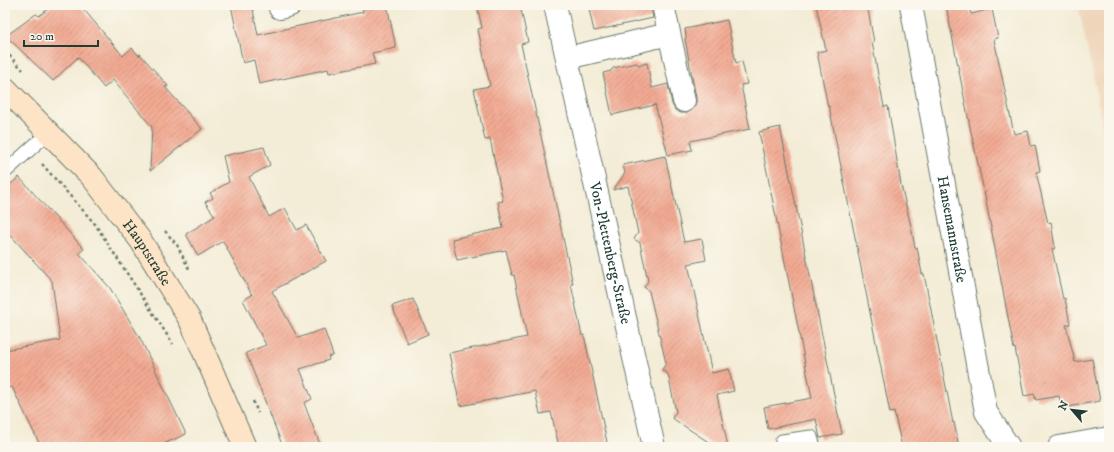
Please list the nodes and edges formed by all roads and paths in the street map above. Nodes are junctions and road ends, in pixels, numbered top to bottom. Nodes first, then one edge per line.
1 (12, 5) edge
2 (555, 5) edge
3 (663, 5) edge
4 (911, 5) edge
5 (5, 11) edge
6 (670, 34) junction
7 (567, 58) junction
8 (5, 88) edge
9 (684, 101) dead end
10 (49, 132) junction
11 (30, 150) junction
12 (5, 172) edge
13 (174, 347) dead end
14 (1109, 438) edge
15 (782, 441) dead end
16 (245, 447) edge
17 (654, 447) edge
18 (814, 447) edge
19 (1009, 447) edge
20 (1059, 447) edge

1 - 5 path
2 - 7 street, Von-Plettenberg-Straße
3 - 6 street
4 - 19 street, Hansemannstraße
6 - 7 street
6 - 9 street
7 - 17 street, Von-Plettenberg-Straße
8 - 10 main road, Hauptstraße
10 - 11 lane
10 - 16 main road, Hauptstraße
11 - 12 lane
11 - 13 path
14 - 20 street
15 - 18 lane

